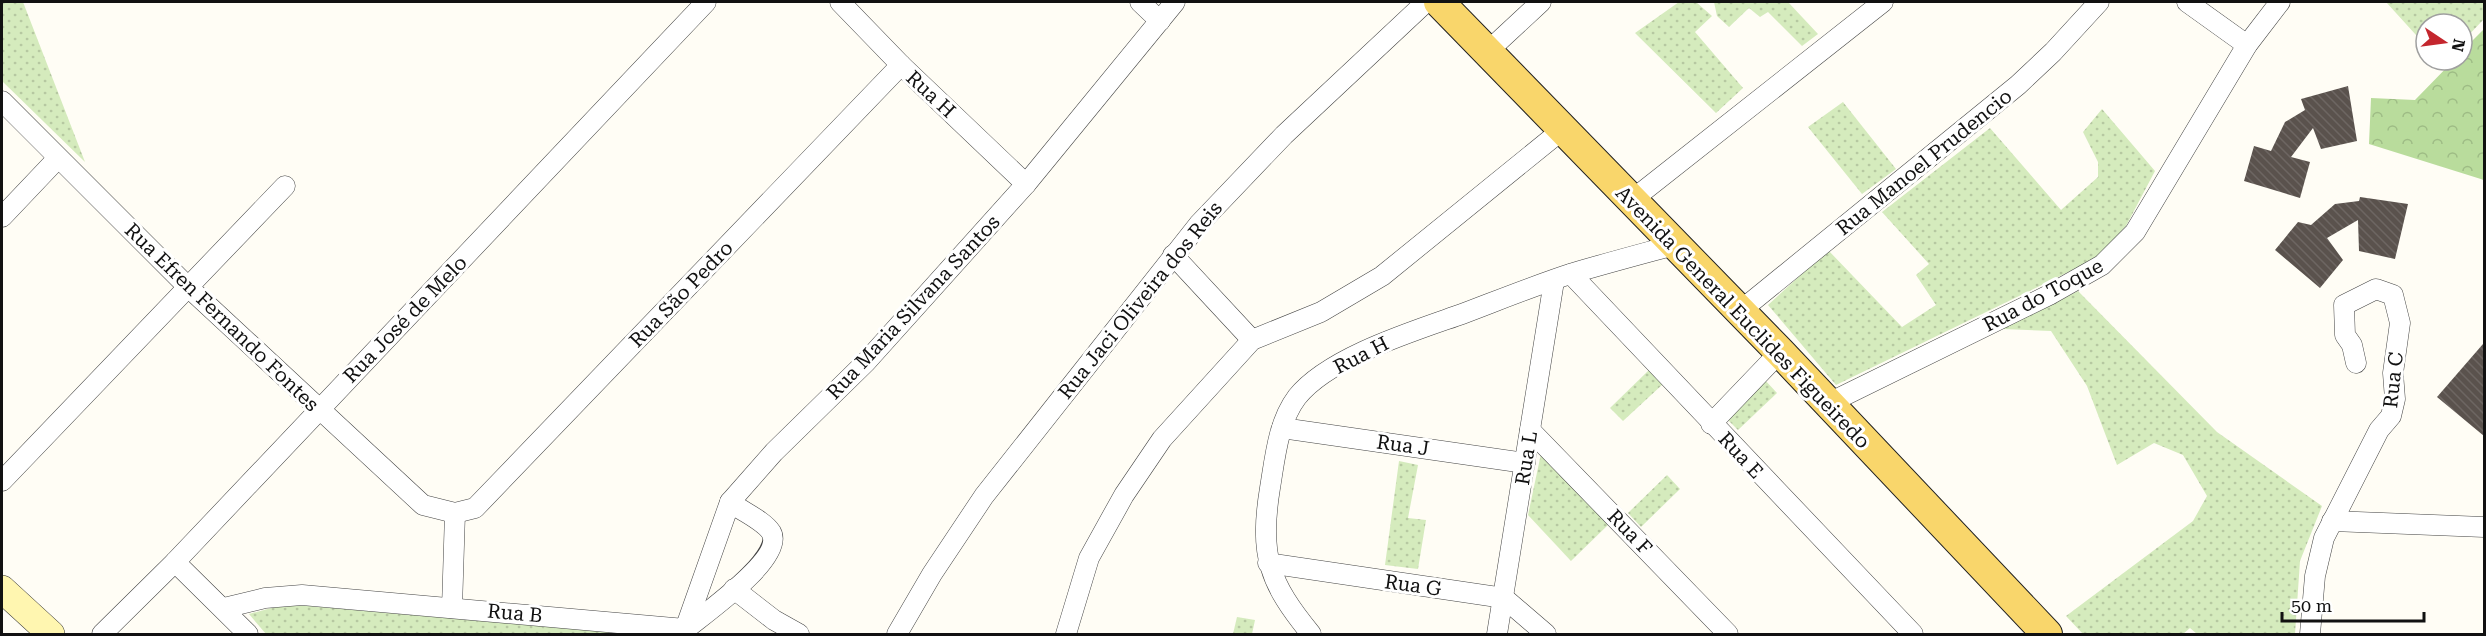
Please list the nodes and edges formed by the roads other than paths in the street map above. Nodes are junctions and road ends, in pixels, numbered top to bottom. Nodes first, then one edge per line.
1 (706, 2) edge
2 (840, 2) edge
3 (1140, 2) edge
4 (1176, 2) edge
5 (1426, 2) edge
6 (1438, 2) edge
7 (1541, 2) edge
8 (1883, 2) edge
9 (2099, 2) edge
10 (2187, 2) edge
11 (2280, 2) edge
12 (1160, 21) junction
13 (2247, 45) junction
14 (1486, 52) junction
15 (900, 65) junction
16 (2, 101) edge
17 (1562, 130) junction
18 (58, 158) junction
19 (1026, 184) junction
20 (285, 186) dead end
21 (1632, 200) junction
22 (2, 217) edge
23 (1674, 245) junction
24 (1173, 255) junction
25 (1563, 277) junction
26 (187, 286) junction
27 (1739, 312) junction
28 (1252, 340) junction
29 (1780, 352) junction
30 (2356, 363) dead end
31 (1827, 404) junction
32 (319, 410) junction
33 (1711, 424) junction
34 (1282, 428) junction
35 (1530, 430) junction
36 (1525, 463) junction
37 (2, 481) edge
38 (730, 502) junction
39 (455, 513) junction
40 (2332, 521) junction
41 (2484, 527) edge
42 (175, 562) junction
43 (1268, 563) junction
44 (2, 589) edge
45 (735, 589) junction
46 (1504, 598) junction
47 (224, 608) junction
48 (452, 608) junction
49 (683, 632) edge
50 (51, 634) edge
51 (102, 634) edge
52 (248, 634) edge
53 (799, 634) edge
54 (897, 634) edge
55 (1066, 634) edge
56 (1311, 634) edge
57 (1497, 634) edge
58 (1546, 634) edge
59 (1728, 634) edge
60 (1913, 634) edge
61 (2047, 634) edge
62 (2310, 634) edge

1 - 32 street, Rua José de Melo
2 - 15 street, Rua H
3 - 12 street
4 - 12 street, Rua Maria Silvana Santos
5 - 24 street, Rua Jaci Oliveira dos Reis
6 - 14 main road, Avenida General Euclides Figueiredo
7 - 14 street
8 - 21 street
9 - 27 street, Rua Manoel Prudencio
10 - 13 street
11 - 13 street, Rua do Toque
12 - 19 street, Rua Maria Silvana Santos
13 - 31 street, Rua do Toque
14 - 17 main road, Avenida General Euclides Figueiredo
15 - 19 street, Rua H
15 - 39 street, Rua São Pedro
16 - 18 street, Rua Efren Fernando Fontes
17 - 21 main road, Avenida General Euclides Figueiredo
17 - 28 street
18 - 22 street
18 - 26 street, Rua Efren Fernando Fontes
19 - 38 street, Rua Maria Silvana Santos
20 - 26 street
21 - 23 main road, Avenida General Euclides Figueiredo
23 - 25 street, Rua H
23 - 27 main road, Avenida General Euclides Figueiredo
24 - 28 street
24 - 54 street, Rua Jaci Oliveira dos Reis
25 - 33 street, Rua E
25 - 34 street, Rua H
25 - 35 street, Rua L
26 - 32 street, Rua Efren Fernando Fontes
26 - 37 street
27 - 29 main road, Avenida General Euclides Figueiredo
28 - 55 street
29 - 31 main road, Avenida General Euclides Figueiredo
29 - 33 street
30 - 40 street, Rua C
31 - 61 main road, Avenida General Euclides Figueiredo
32 - 39 street, Rua Efren Fernando Fontes
32 - 42 street, Rua José de Melo
33 - 60 street, Rua E
34 - 36 street, Rua J
34 - 43 street, Rua H
35 - 36 street, Rua L
35 - 59 street, Rua F
36 - 46 street, Rua L
38 - 45 street
38 - 49 street, Rua Maria Silvana Santos
39 - 48 street
40 - 41 street
40 - 62 street, Rua C
42 - 47 street
42 - 51 street, Rua José de Melo
43 - 46 street, Rua G
43 - 56 street, Rua H
44 - 50 street
45 - 49 street
45 - 53 street
46 - 57 street, Rua L
46 - 58 street
47 - 48 street, Rua B
47 - 52 street
48 - 49 street, Rua B

